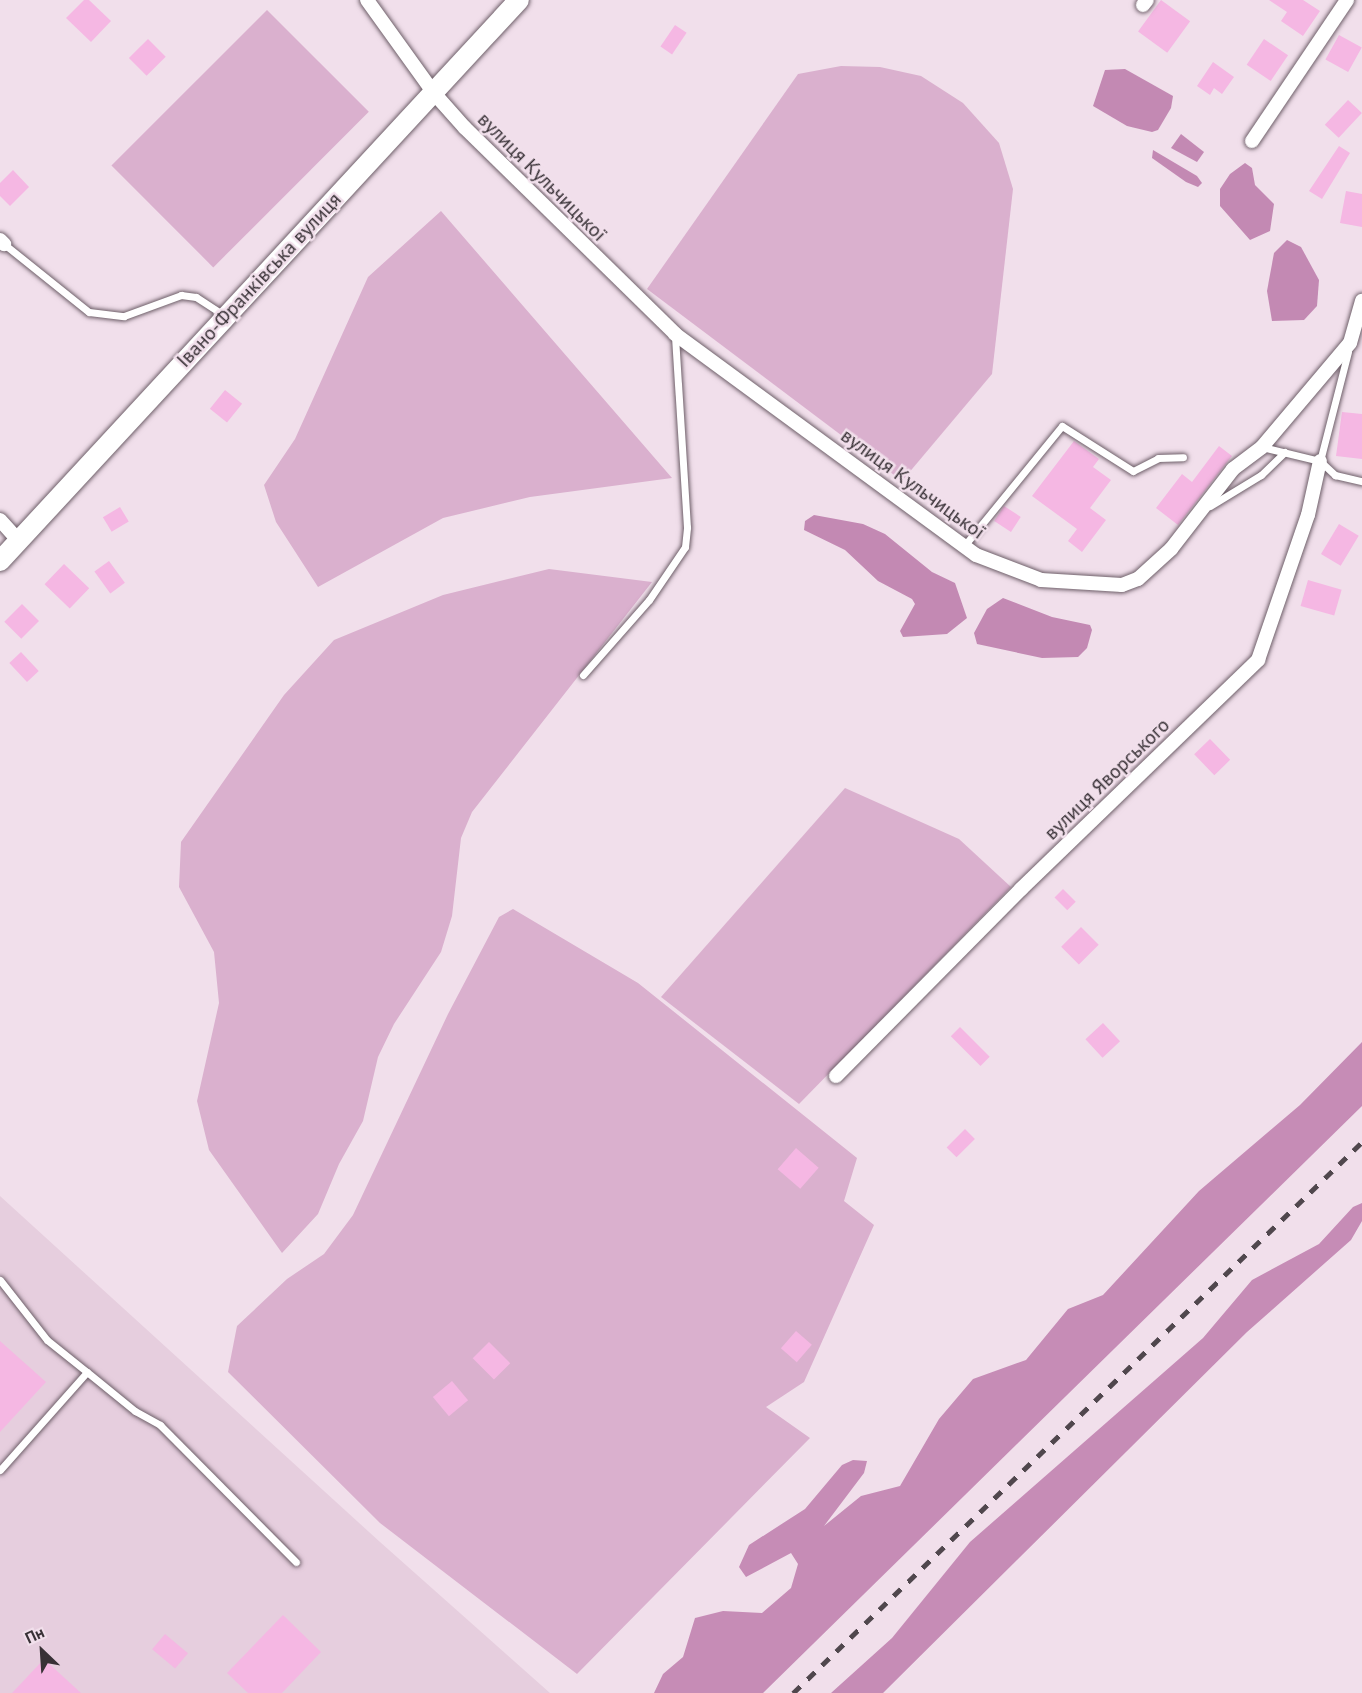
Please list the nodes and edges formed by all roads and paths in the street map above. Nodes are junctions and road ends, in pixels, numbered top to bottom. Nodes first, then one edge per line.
1 (367, 0) edge
2 (519, 0) edge
3 (1347, 0) edge
4 (434, 93) junction
5 (1252, 141) dead end
6 (2, 242) edge
7 (1362, 301) edge
8 (226, 317) junction
9 (675, 334) junction
10 (1350, 344) junction
11 (1262, 447) junction
12 (1285, 452) junction
13 (1183, 457) dead end
14 (1320, 461) junction
15 (1362, 481) edge
16 (1200, 511) junction
17 (0, 520) edge
18 (19, 541) junction
19 (964, 546) junction
20 (0, 561) edge
21 (583, 675) dead end
22 (837, 1076) dead end
23 (0, 1280) edge
24 (87, 1372) junction
25 (0, 1470) edge
26 (296, 1562) dead end

1 - 4 street, вулиця Кульчицької
2 - 4 main road, Івано-Франківська вулиця
3 - 5 street
4 - 8 main road, Івано-Франківська вулиця
4 - 9 street, вулиця Кульчицької
6 - 8 lane
7 - 10 street, вулиця Кульчицької
8 - 18 main road, Івано-Франківська вулиця
9 - 19 street, вулиця Кульчицької
9 - 21 lane
10 - 11 street, вулиця Кульчицької
10 - 14 lane
11 - 12 lane
11 - 16 street, вулиця Кульчицької
12 - 14 lane
12 - 16 lane
13 - 19 lane
14 - 15 lane
14 - 22 street, вулиця Яворського
16 - 19 street, вулиця Кульчицької
17 - 18 street
18 - 20 main road, Івано-Франківська вулиця
23 - 24 lane
24 - 25 lane
24 - 26 lane

